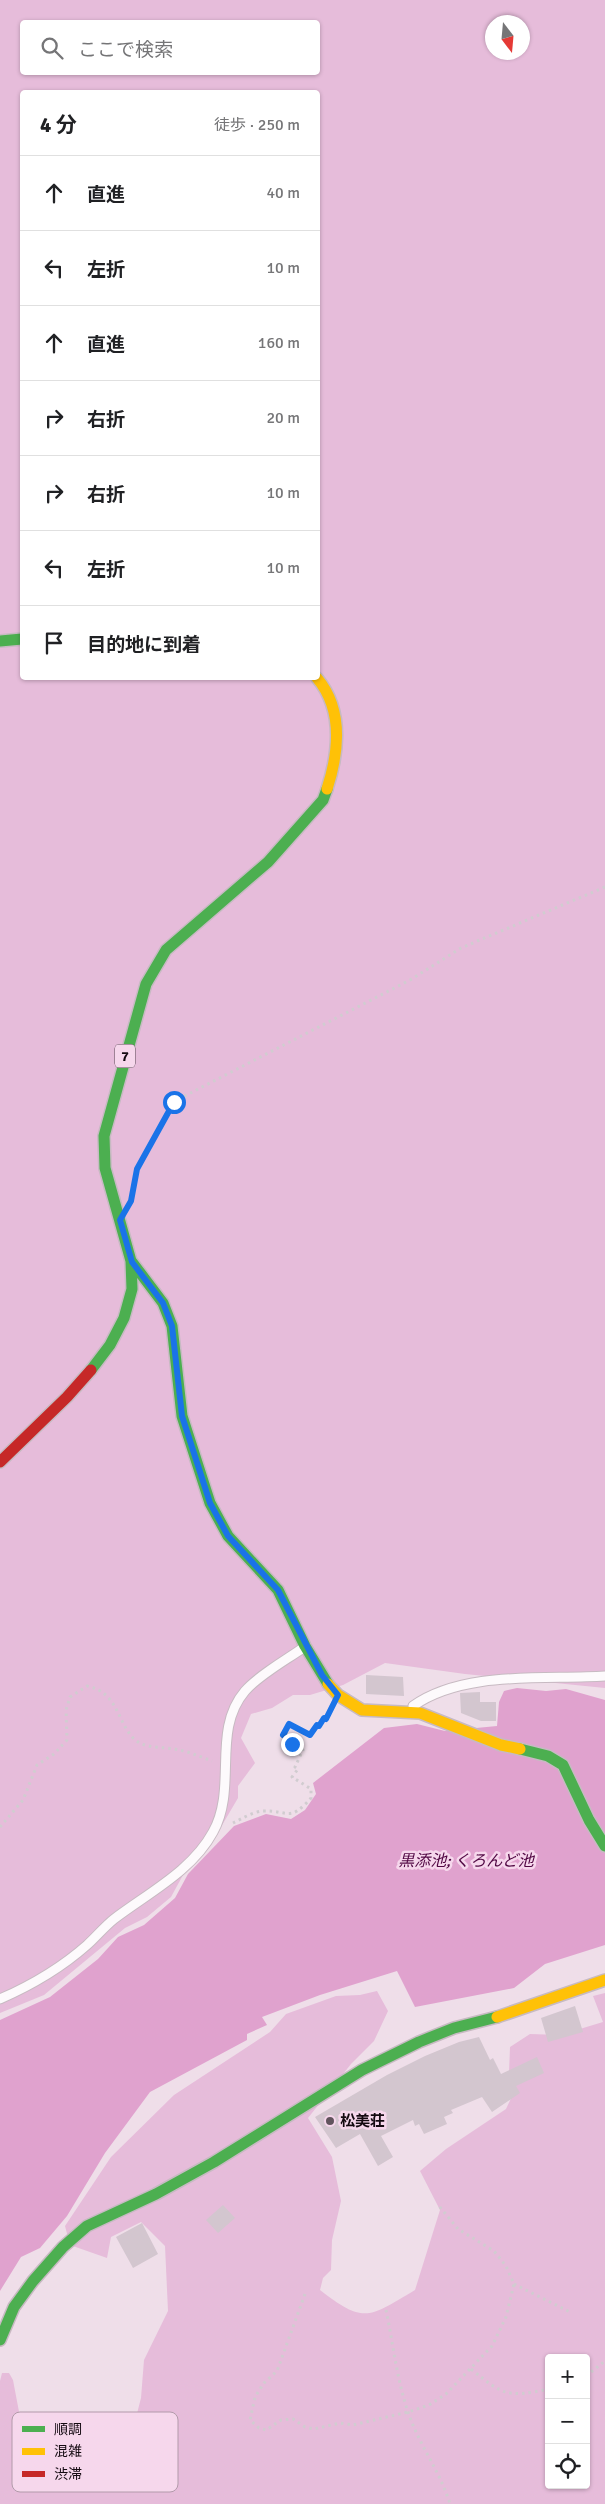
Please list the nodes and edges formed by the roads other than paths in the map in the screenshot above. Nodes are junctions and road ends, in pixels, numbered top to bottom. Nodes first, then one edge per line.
1 (20, 639) edge
2 (0, 641) edge
3 (319, 680) edge
4 (132, 1262) junction
5 (0, 1462) edge
6 (305, 1646) junction
7 (605, 1676) edge
8 (405, 1712) junction
9 (605, 1846) edge
10 (605, 1980) edge
11 (0, 1998) edge
12 (0, 2340) edge

1 - 2 street
3 - 4 street, 7
4 - 5 street, 7
4 - 6 street
6 - 8 street
6 - 11 lane
7 - 8 lane
8 - 9 street
10 - 12 street

